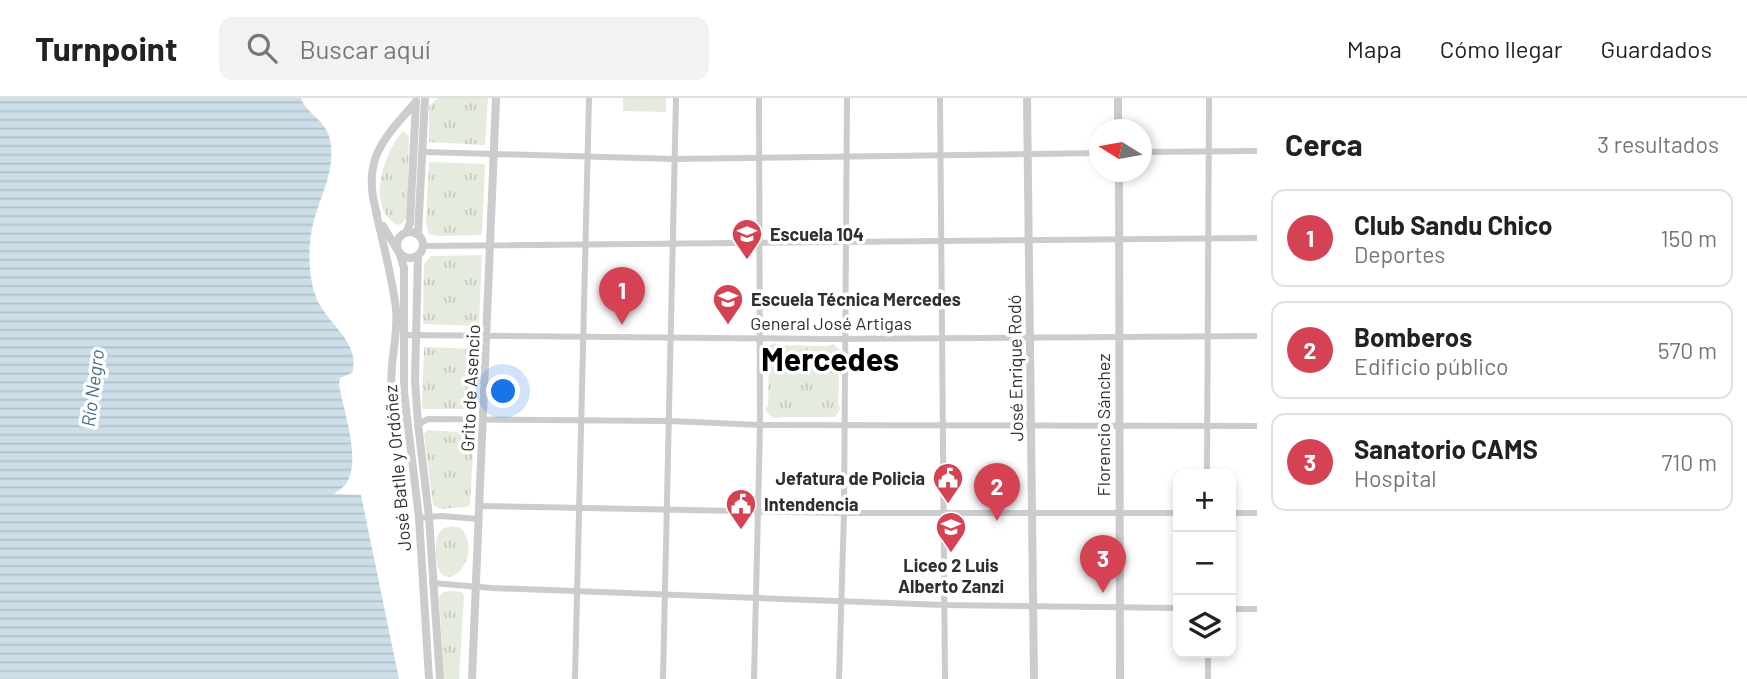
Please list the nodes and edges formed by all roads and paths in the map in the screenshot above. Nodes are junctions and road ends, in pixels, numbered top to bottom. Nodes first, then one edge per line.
1 (496, 98) edge
2 (589, 98) edge
3 (676, 98) edge
4 (759, 98) edge
5 (847, 98) edge
6 (940, 98) edge
7 (1027, 98) edge
8 (1118, 98) edge
9 (1209, 98) edge
10 (420, 99) edge
11 (1118, 119) edge
12 (1257, 150) edge
13 (1208, 151) junction
14 (423, 152) junction
15 (1152, 152) edge
16 (1089, 153) edge
17 (495, 154) junction
18 (1028, 154) junction
19 (940, 155) junction
20 (588, 157) junction
21 (847, 157) junction
22 (674, 159) junction
23 (758, 159) junction
24 (1119, 182) edge
25 (376, 212) junction
26 (407, 231) junction
27 (418, 234) junction
28 (1257, 238) edge
29 (1208, 239) junction
30 (1029, 240) junction
31 (1119, 240) junction
32 (847, 242) junction
33 (940, 242) junction
34 (759, 244) junction
35 (492, 245) junction
36 (585, 245) junction
37 (673, 245) junction
38 (422, 246) junction
39 (399, 253) junction
40 (418, 255) junction
41 (404, 335) junction
42 (416, 335) junction
43 (488, 336) junction
44 (583, 336) junction
45 (1208, 336) junction
46 (1257, 336) edge
47 (671, 337) junction
48 (760, 337) junction
49 (941, 337) junction
50 (1030, 337) junction
51 (1119, 337) junction
52 (774, 338) junction
53 (846, 338) junction
54 (830, 339) junction
55 (846, 351) junction
56 (761, 352) junction
57 (760, 409) junction
58 (845, 410) junction
59 (417, 414) junction
60 (428, 419) junction
61 (406, 420) junction
62 (484, 420) junction
63 (580, 420) junction
64 (669, 421) junction
65 (778, 423) junction
66 (418, 424) junction
67 (831, 424) junction
68 (845, 424) junction
69 (761, 425) junction
70 (941, 425) junction
71 (1031, 426) junction
72 (1119, 426) junction
73 (1207, 426) junction
74 (1257, 426) edge
75 (1207, 469) edge
76 (480, 506) junction
77 (579, 508) junction
78 (667, 510) junction
79 (758, 512) junction
80 (844, 513) junction
81 (1173, 513) edge
82 (1236, 513) edge
83 (1257, 513) edge
84 (943, 514) junction
85 (1032, 514) junction
86 (1119, 514) junction
87 (424, 517) junction
88 (479, 519) junction
89 (423, 583) junction
90 (433, 583) junction
91 (476, 586) junction
92 (577, 591) junction
93 (665, 595) junction
94 (756, 598) junction
95 (842, 601) junction
96 (944, 605) junction
97 (1033, 606) junction
98 (1119, 607) junction
99 (1173, 608) edge
100 (1236, 609) edge
101 (1257, 609) edge
102 (1208, 658) edge
103 (429, 679) edge
104 (440, 679) edge
105 (472, 679) edge
106 (575, 679) edge
107 (663, 679) edge
108 (754, 679) edge
109 (839, 679) edge
110 (945, 679) edge
111 (1034, 679) edge
112 (1120, 679) edge
113 (1208, 679) edge

1 - 17 street, Grito de Asencio
2 - 20 street
3 - 22 street
4 - 23 street
5 - 21 street
6 - 19 street
7 - 18 street, José Enrique Rodó
8 - 11 street
9 - 13 street
10 - 14 street
10 - 25 street
10 - 26 street
12 - 13 street
13 - 15 street
13 - 29 street
14 - 17 street
14 - 27 street
16 - 18 street
17 - 20 street
17 - 35 street, Grito de Asencio
18 - 19 street
18 - 30 street, José Enrique Rodó
19 - 21 street
19 - 33 street
20 - 22 street
20 - 36 street
21 - 23 street
21 - 32 street
22 - 23 street
22 - 37 street
23 - 34 street
24 - 31 street, Florencio Sánchez
25 - 39 street
25 - 61 street
26 - 27 street
26 - 39 street
27 - 38 street
28 - 29 street
29 - 31 street
29 - 45 street
30 - 31 street
30 - 33 street
30 - 50 street, José Enrique Rodó
31 - 51 street, Florencio Sánchez
32 - 33 street
32 - 34 street
32 - 53 street
33 - 49 street
34 - 37 street
34 - 48 street
35 - 36 street
35 - 38 street
35 - 43 street, Grito de Asencio
36 - 37 street
36 - 44 street
37 - 47 street
38 - 40 street
39 - 40 street
39 - 41 street, José Batlle y Ordóñez
40 - 42 street
41 - 42 street, General José Artigas
41 - 61 street, José Batlle y Ordóñez
42 - 43 street, General José Artigas
42 - 59 street
43 - 44 street, General José Artigas
43 - 62 street, Grito de Asencio
44 - 47 street, General José Artigas
44 - 63 street
45 - 46 street, General José Artigas
45 - 51 street, General José Artigas
45 - 73 street
47 - 48 street, General José Artigas
47 - 64 street
48 - 52 street, General José Artigas
48 - 56 street
49 - 50 street, General José Artigas
49 - 53 street, General José Artigas
49 - 70 street
50 - 51 street, General José Artigas
50 - 71 street, José Enrique Rodó
51 - 72 street, Florencio Sánchez
52 - 54 street, General José Artigas
52 - 56 street
53 - 54 street, General José Artigas
53 - 55 street
54 - 55 street
55 - 58 street
56 - 57 street
57 - 65 street
57 - 69 street
58 - 67 street
58 - 68 street
59 - 60 street
59 - 61 street
59 - 66 street
60 - 62 street
60 - 66 street
61 - 66 street
61 - 87 street, José Batlle y Ordóñez
62 - 63 street
62 - 76 street, Grito de Asencio
63 - 64 street
63 - 77 street
64 - 69 street
64 - 78 street
65 - 67 street
65 - 69 street
66 - 87 street
67 - 68 street
68 - 70 street
68 - 80 street
69 - 79 street
70 - 71 street
70 - 84 street
71 - 72 street
71 - 85 street, José Enrique Rodó
72 - 73 street
72 - 86 street, Florencio Sánchez
73 - 74 street
73 - 75 street
76 - 77 street
76 - 88 street, Grito de Asencio
77 - 78 street
77 - 92 street
78 - 79 street
78 - 93 street
79 - 80 street
79 - 94 street
80 - 84 street
80 - 95 street
81 - 86 street
82 - 83 street
84 - 85 street
84 - 96 street
85 - 86 street
85 - 97 street, José Enrique Rodó
86 - 98 street, Florencio Sánchez
87 - 88 street
87 - 89 street, José Batlle y Ordóñez
87 - 90 street
88 - 91 street, Grito de Asencio
89 - 90 street
89 - 103 street, José Batlle y Ordóñez
90 - 91 street
90 - 104 street
91 - 92 street
91 - 105 street, Grito de Asencio
92 - 93 street
92 - 106 street
93 - 94 street
93 - 107 street
94 - 95 street
94 - 108 street
95 - 96 street
95 - 109 street
96 - 97 street
96 - 110 street
97 - 98 street
97 - 111 street, José Enrique Rodó
98 - 99 street
98 - 112 street, Florencio Sánchez
100 - 101 street
102 - 113 street

